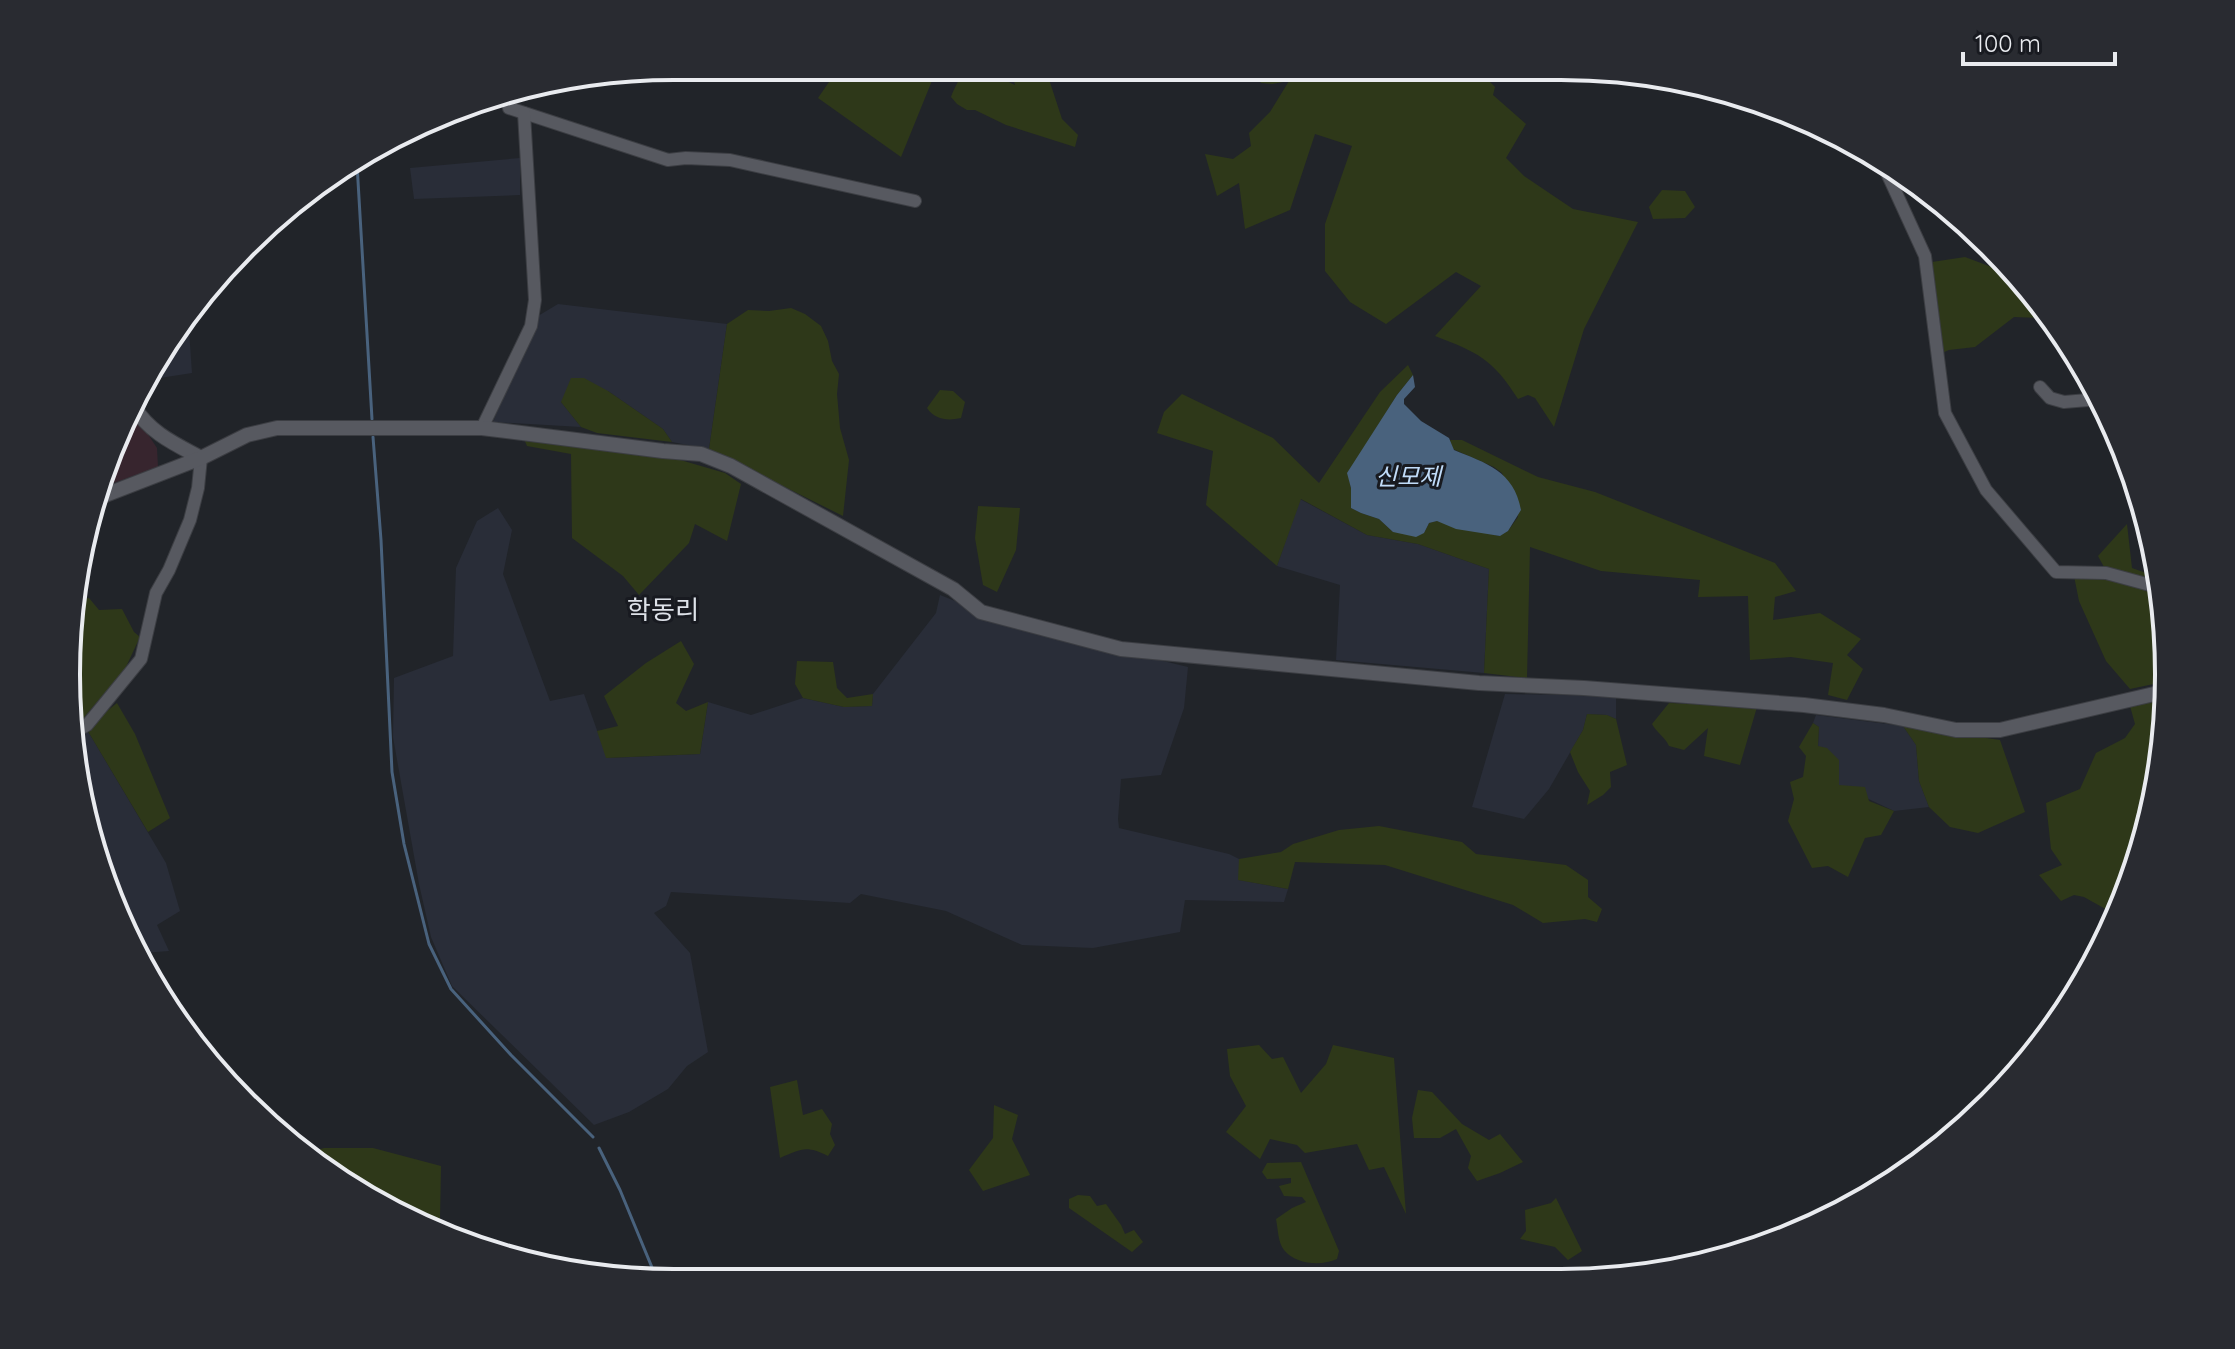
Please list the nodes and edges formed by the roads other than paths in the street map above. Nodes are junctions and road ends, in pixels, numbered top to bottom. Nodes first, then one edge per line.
1 (513, 103) edge
2 (524, 113) junction
3 (1890, 179) edge
4 (915, 201) dead end
5 (2040, 387) dead end
6 (2088, 400) edge
7 (140, 415) edge
8 (482, 428) junction
9 (201, 458) junction
10 (109, 494) edge
11 (2148, 584) edge
12 (2154, 694) edge
13 (82, 728) edge

1 - 2 street
2 - 4 street
2 - 8 street
3 - 11 street
5 - 6 street
7 - 9 street
8 - 9 street
8 - 12 street
9 - 10 street
9 - 13 street

